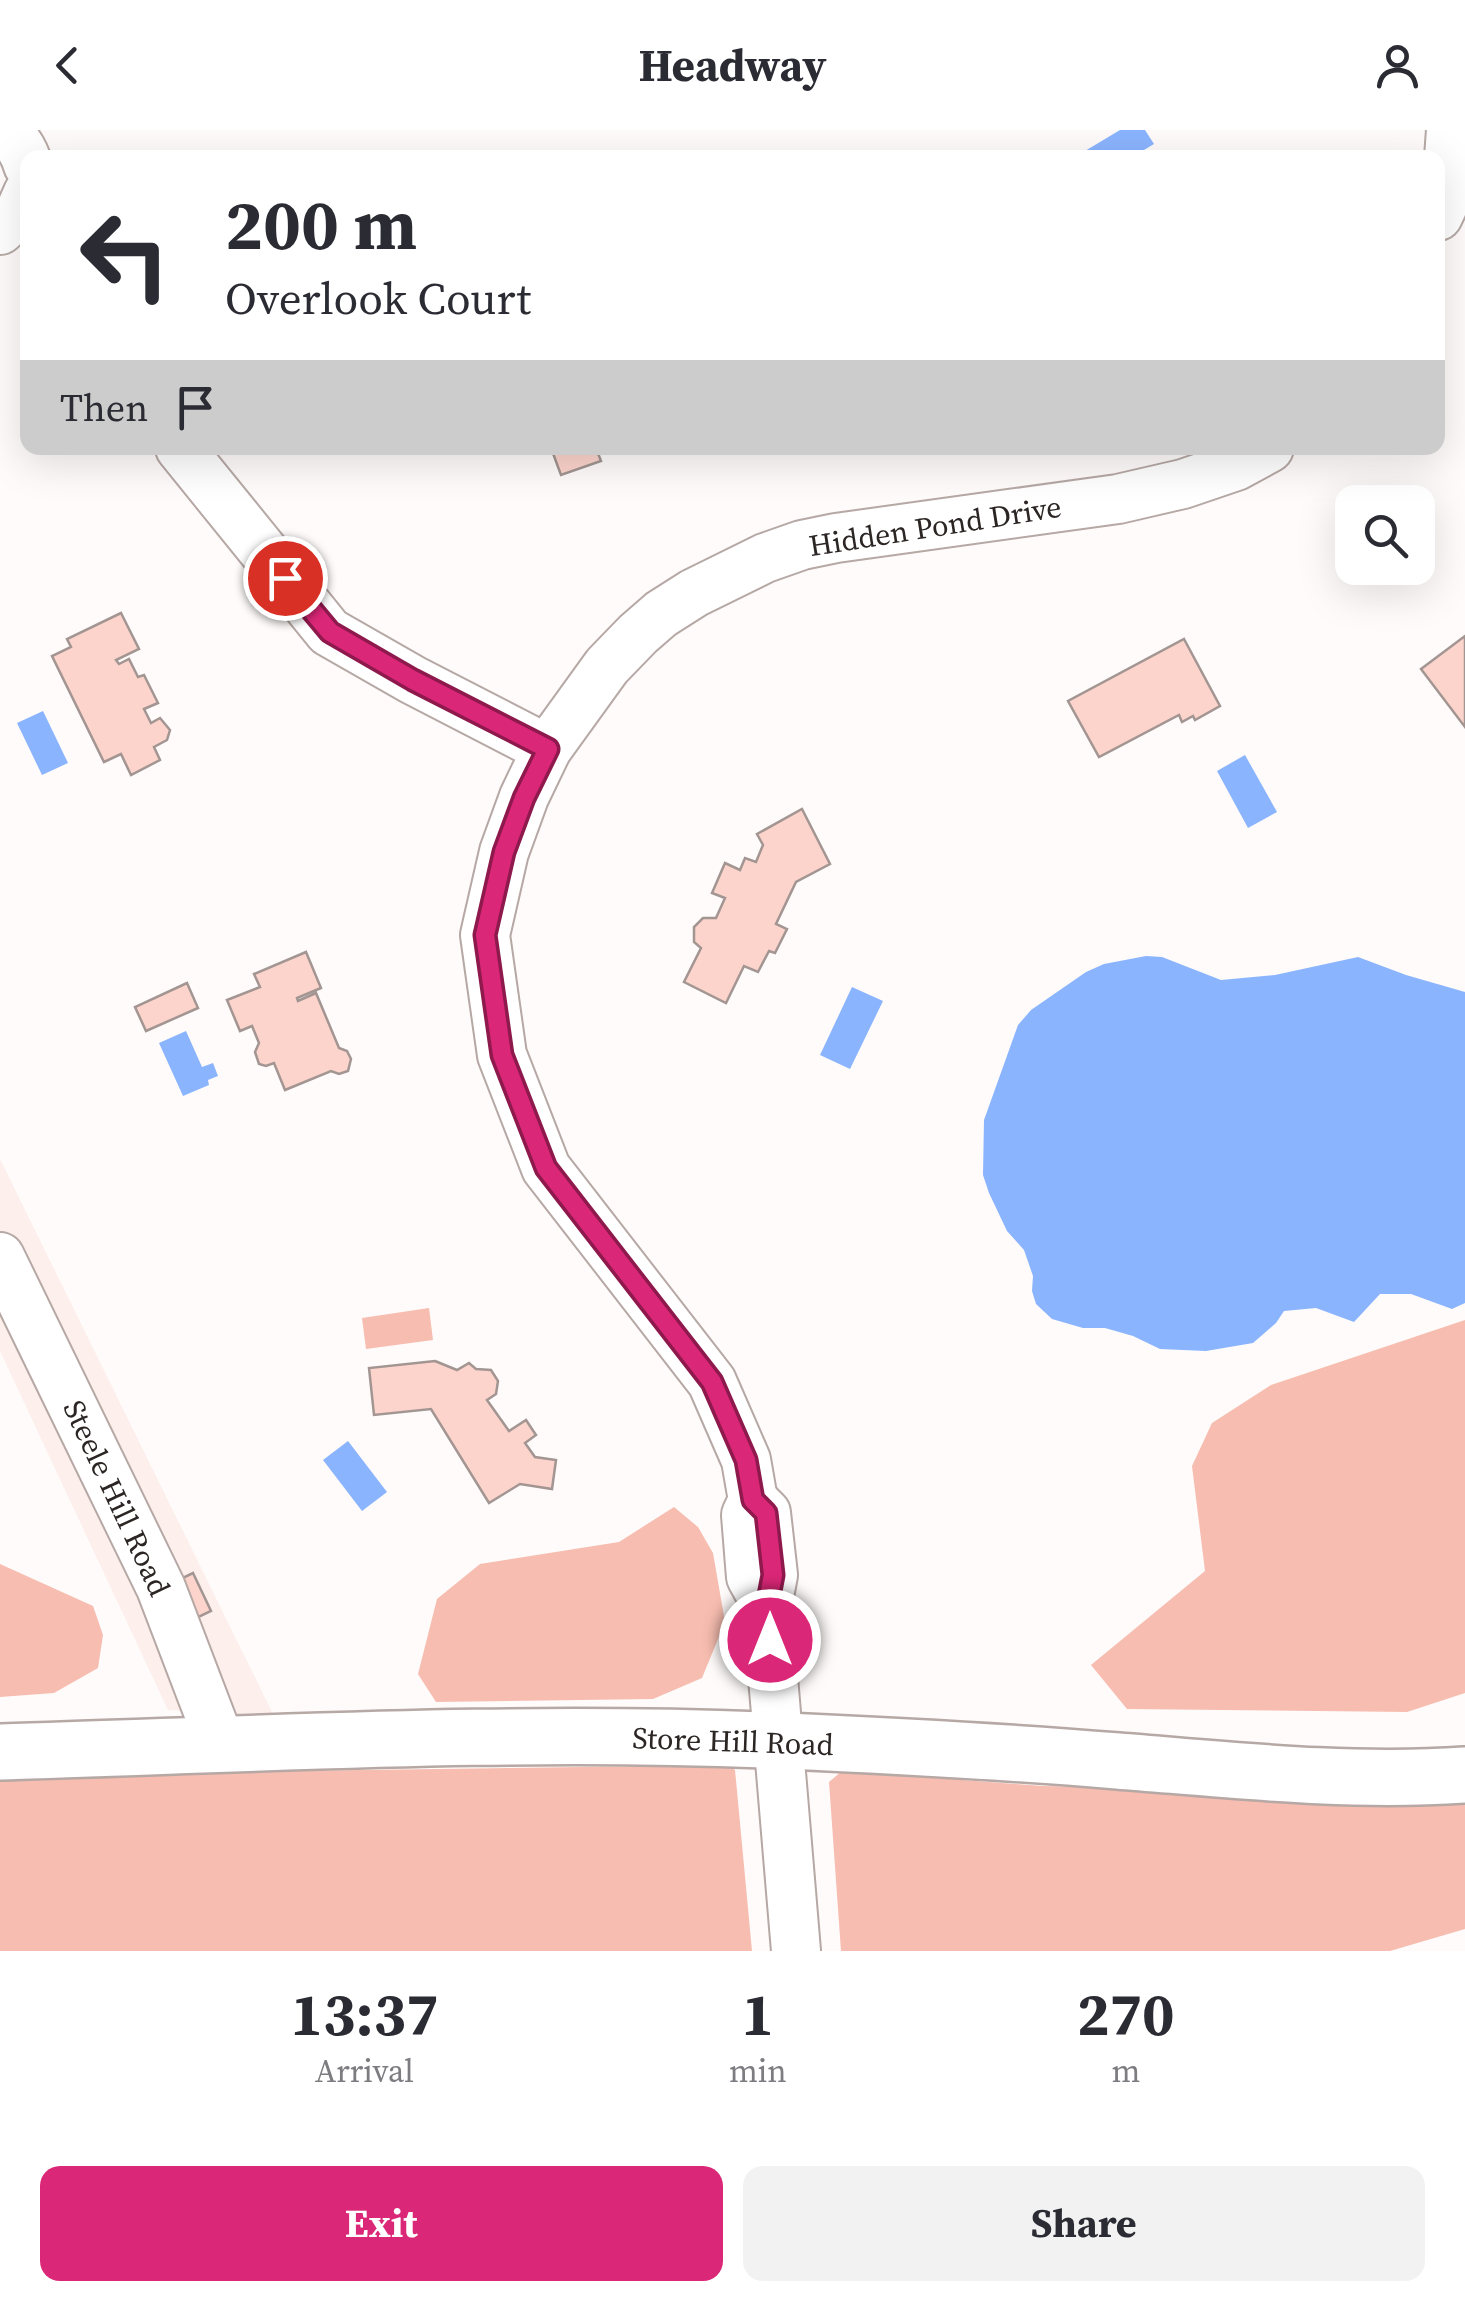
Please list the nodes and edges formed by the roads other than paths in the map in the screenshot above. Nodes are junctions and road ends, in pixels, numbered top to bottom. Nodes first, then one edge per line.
1 (6, 130) edge
2 (1451, 130) edge
3 (22, 150) edge
4 (1445, 200) edge
5 (186, 455) edge
6 (1256, 455) edge
7 (548, 749) junction
8 (0, 1257) edge
9 (779, 1741) junction
10 (220, 1746) junction
11 (0, 1752) edge
12 (1465, 1775) edge
13 (796, 1951) edge

1 - 3 street
2 - 4 street
5 - 7 street
6 - 7 street, Hidden Pond Drive
7 - 9 street, Hidden Pond Drive
8 - 10 street, Steele Hill Road
9 - 10 main road, Store Hill Road
9 - 12 main road, Store Hill Road
9 - 13 street, Hidden Pond Drive
10 - 11 main road, Store Hill Road

